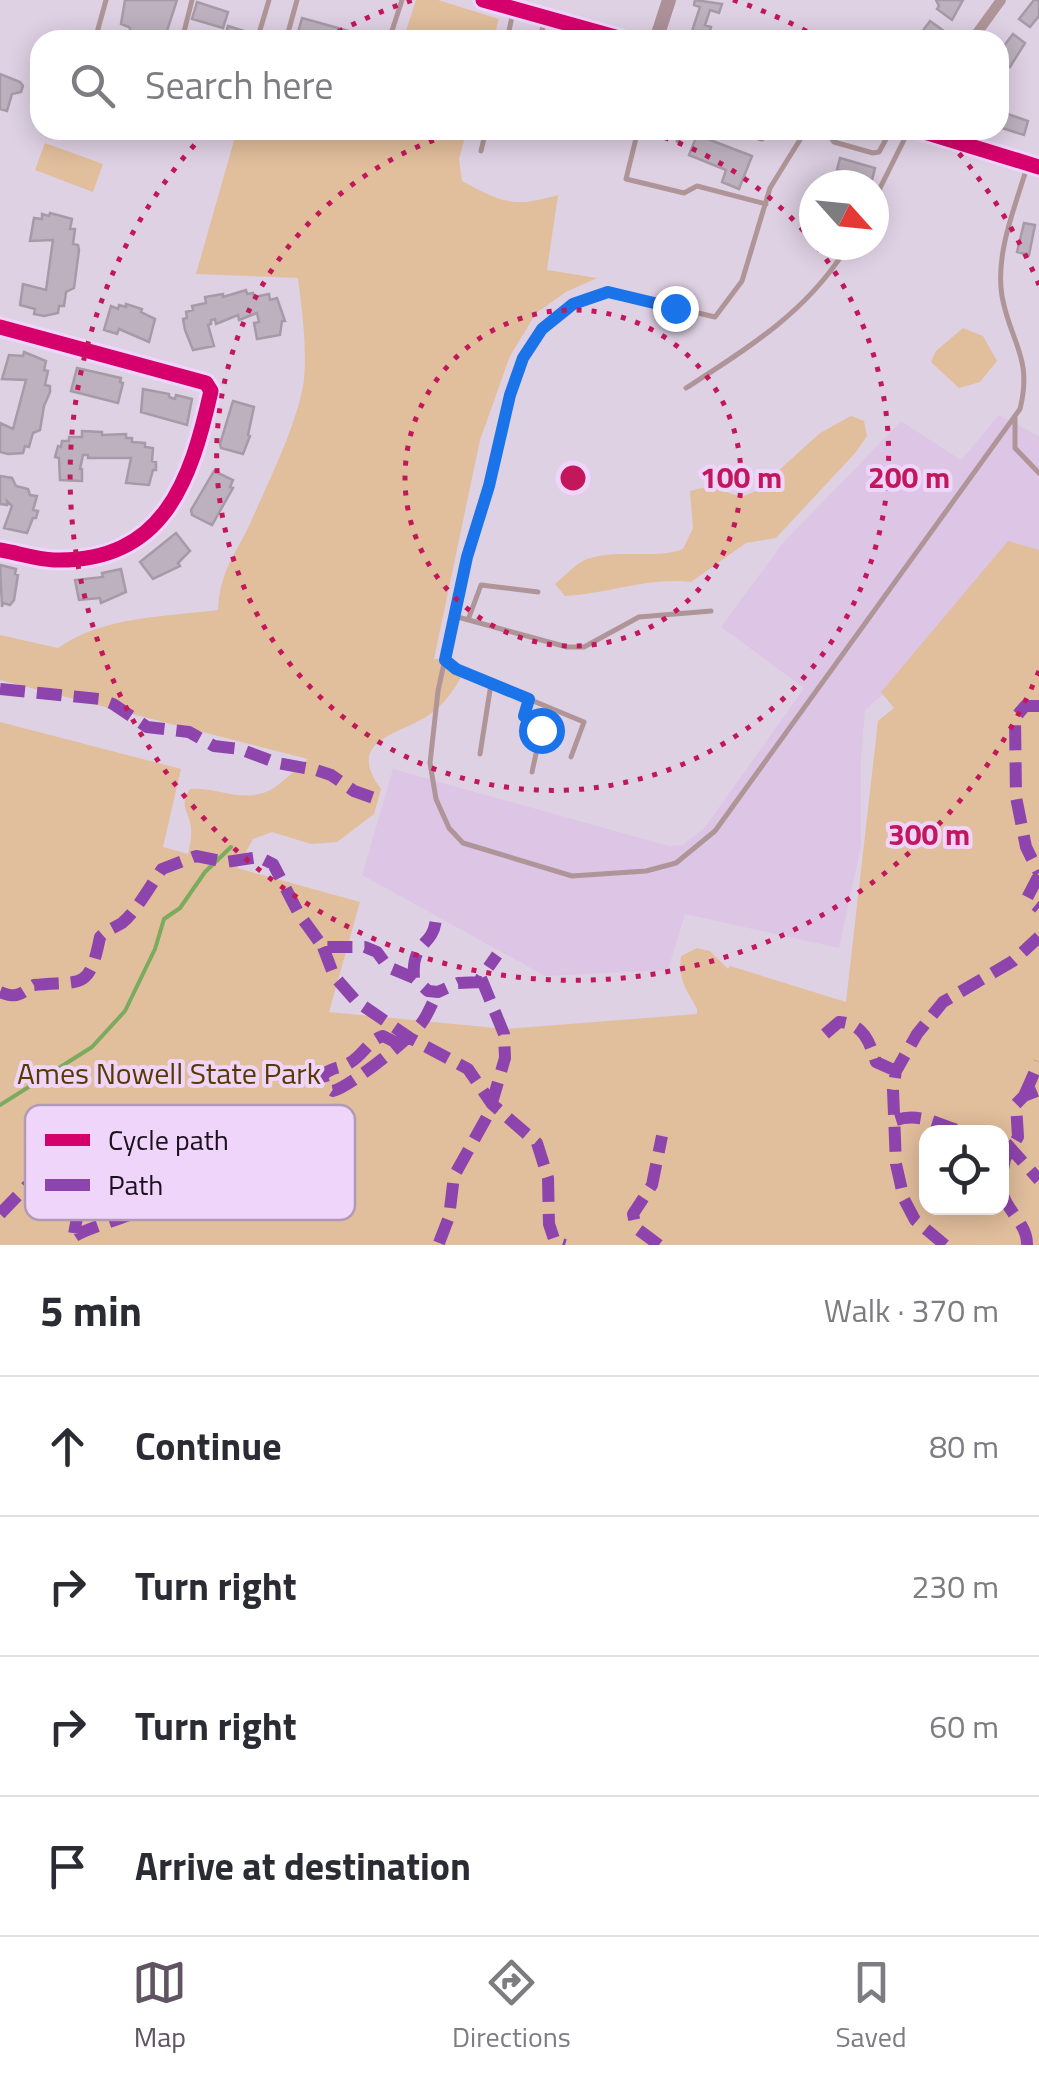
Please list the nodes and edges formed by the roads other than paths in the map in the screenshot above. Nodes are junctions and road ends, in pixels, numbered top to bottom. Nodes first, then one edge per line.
1 (106, 0) edge
2 (192, 0) edge
3 (269, 0) edge
4 (298, 0) edge
5 (402, 0) edge
6 (483, 0) edge
7 (669, 0) edge
8 (1002, 0) edge
9 (514, 9) junction
10 (546, 17) junction
11 (98, 30) edge
12 (184, 30) edge
13 (260, 30) edge
14 (289, 30) edge
15 (392, 30) edge
16 (509, 30) edge
17 (542, 30) edge
18 (577, 30) edge
19 (659, 30) edge
20 (980, 30) edge
21 (484, 140) edge
22 (636, 140) edge
23 (800, 140) edge
24 (832, 140) edge
25 (886, 140) edge
26 (904, 140) edge
27 (951, 140) edge
28 (482, 151) dead end
29 (1033, 166) edge
30 (889, 170) edge
31 (766, 204) junction
32 (836, 260) edge
33 (0, 327) edge
34 (686, 388) dead end
35 (1015, 415) junction
36 (1039, 473) edge
37 (0, 550) edge
38 (538, 592) dead end
39 (711, 610) dead end
40 (454, 616) junction
41 (468, 620) junction
42 (445, 660) junction
43 (492, 684) junction
44 (529, 699) junction
45 (480, 754) dead end
46 (572, 757) dead end
47 (532, 772) dead end

1 - 11 lane
2 - 12 lane
3 - 13 lane
4 - 14 lane
5 - 15 lane
6 - 9 main road
7 - 19 main road
8 - 20 street
9 - 10 main road
9 - 16 lane
10 - 17 lane
10 - 18 main road
21 - 28 lane
22 - 31 lane
23 - 31 lane
24 - 25 lane
26 - 30 lane
27 - 29 main road
29 - 35 lane
31 - 40 lane
32 - 34 lane
33 - 37 street
35 - 36 lane
35 - 42 lane
38 - 41 lane
39 - 41 lane
40 - 41 lane
40 - 42 lane
42 - 43 lane
43 - 44 lane
43 - 45 lane
44 - 46 lane
44 - 47 lane

